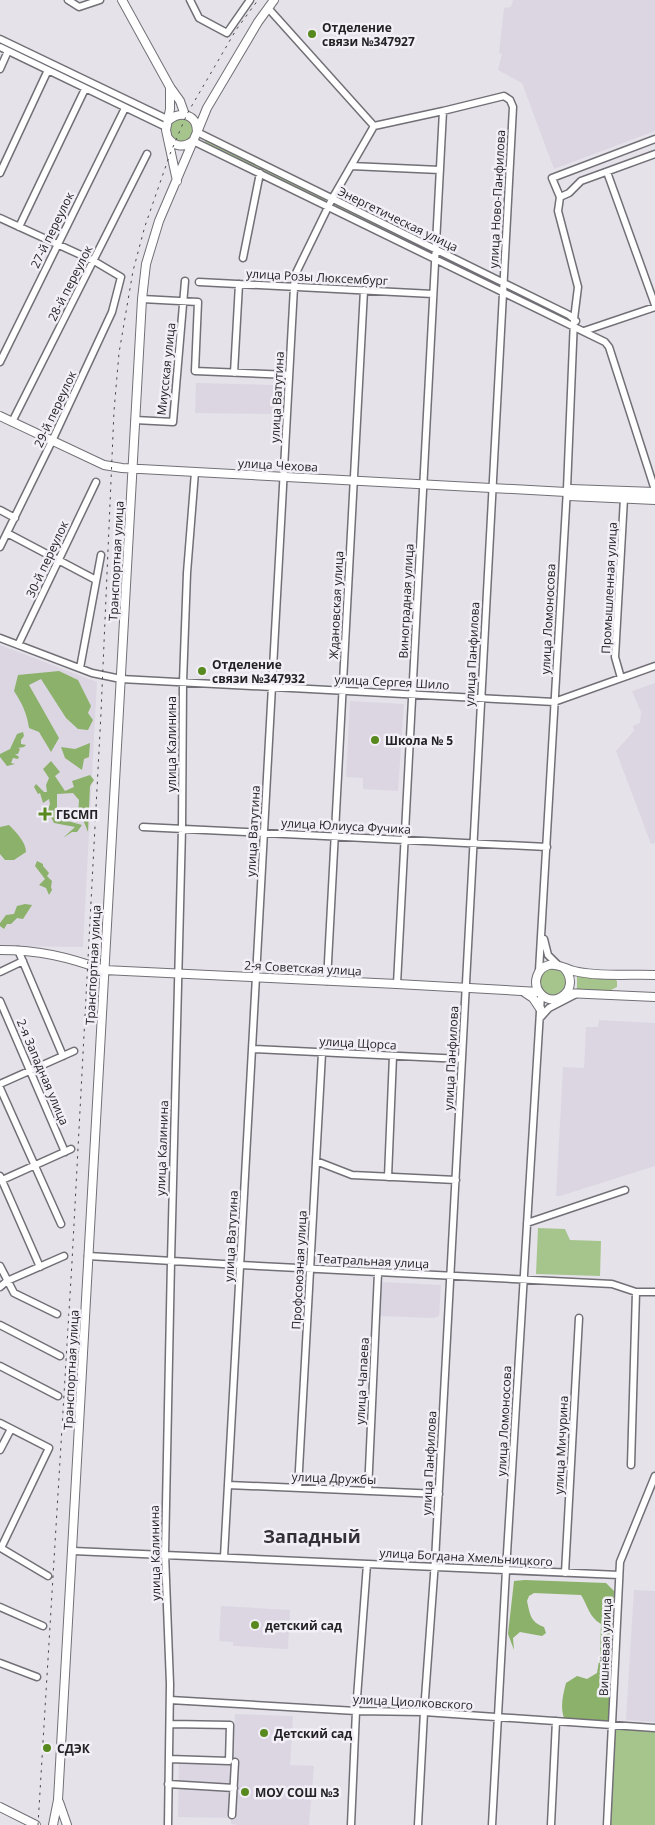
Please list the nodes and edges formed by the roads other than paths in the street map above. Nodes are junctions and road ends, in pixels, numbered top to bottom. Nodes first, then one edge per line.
1 (68, 0) edge
2 (100, 0) edge
3 (122, 0) edge
4 (190, 0) edge
5 (250, 0) edge
6 (274, 0) edge
7 (268, 8) junction
8 (0, 39) edge
9 (0, 47) edge
10 (8, 51) junction
11 (21, 53) junction
12 (0, 69) edge
13 (48, 70) junction
14 (170, 88) junction
15 (85, 89) junction
16 (125, 108) junction
17 (207, 108) junction
18 (443, 111) junction
19 (187, 115) junction
20 (374, 126) junction
21 (167, 127) junction
22 (197, 132) junction
23 (655, 139) edge
24 (193, 141) junction
25 (147, 154) dead end
26 (655, 154) edge
27 (351, 166) junction
28 (440, 170) junction
29 (607, 172) junction
30 (0, 173) edge
31 (260, 173) junction
32 (177, 181) junction
33 (560, 197) junction
34 (332, 199) junction
35 (328, 207) junction
36 (0, 218) edge
37 (19, 227) junction
38 (57, 244) junction
39 (435, 250) junction
40 (243, 258) dead end
41 (435, 259) junction
42 (94, 261) junction
43 (185, 282) dead end
44 (199, 282) dead end
45 (503, 283) junction
46 (239, 284) junction
47 (294, 287) junction
48 (364, 290) junction
49 (503, 292) junction
50 (433, 294) junction
51 (142, 299) junction
52 (184, 302) junction
53 (655, 306) edge
54 (574, 318) junction
55 (574, 327) junction
56 (585, 331) junction
57 (0, 362) edge
58 (234, 373) junction
59 (289, 375) junction
60 (0, 416) edge
61 (135, 420) junction
62 (12, 422) junction
63 (52, 440) junction
64 (132, 468) junction
65 (195, 472) junction
66 (284, 477) junction
67 (354, 481) junction
68 (96, 482) dead end
69 (423, 485) junction
70 (492, 488) junction
71 (655, 491) edge
72 (566, 492) junction
73 (624, 498) junction
74 (655, 500) edge
75 (0, 510) edge
76 (14, 518) junction
77 (7, 533) junction
78 (0, 547) edge
79 (101, 555) dead end
80 (58, 560) junction
81 (96, 580) junction
82 (0, 638) edge
83 (18, 645) junction
84 (655, 666) edge
85 (80, 668) junction
86 (621, 678) junction
87 (121, 679) junction
88 (183, 682) junction
89 (272, 687) junction
90 (342, 691) junction
91 (412, 695) junction
92 (481, 698) junction
93 (554, 702) junction
94 (143, 827) dead end
95 (182, 828) junction
96 (264, 833) junction
97 (335, 836) junction
98 (404, 840) junction
99 (473, 843) junction
100 (547, 847) junction
101 (543, 921) junction
102 (0, 950) edge
103 (18, 950) junction
104 (23, 961) junction
105 (561, 967) junction
106 (104, 970) junction
107 (539, 971) junction
108 (0, 972) edge
109 (179, 974) junction
110 (655, 975) edge
111 (256, 978) junction
112 (536, 980) junction
113 (327, 981) junction
114 (397, 984) junction
115 (466, 988) junction
116 (501, 991) junction
117 (524, 992) junction
118 (540, 993) junction
119 (566, 993) junction
120 (579, 993) junction
121 (655, 997) edge
122 (0, 1001) edge
123 (540, 1014) junction
124 (252, 1049) junction
125 (74, 1051) dead end
126 (322, 1053) junction
127 (63, 1056) junction
128 (393, 1056) junction
129 (462, 1060) junction
130 (30, 1071) junction
131 (0, 1086) edge
132 (316, 1161) junction
133 (34, 1166) junction
134 (388, 1177) junction
135 (1, 1179) edge
136 (456, 1180) junction
137 (626, 1190) dead end
138 (527, 1223) junction
139 (60, 1224) dead end
140 (64, 1256) dead end
141 (88, 1256) junction
142 (170, 1261) junction
143 (0, 1266) edge
144 (40, 1266) junction
145 (240, 1266) junction
146 (310, 1269) junction
147 (378, 1273) junction
148 (450, 1276) junction
149 (523, 1280) junction
150 (6, 1282) junction
151 (0, 1287) edge
152 (636, 1292) junction
153 (655, 1292) edge
154 (57, 1314) dead end
155 (579, 1318) dead end
156 (0, 1325) edge
157 (60, 1356) dead end
158 (0, 1366) edge
159 (58, 1396) dead end
160 (0, 1423) edge
161 (11, 1429) junction
162 (0, 1450) edge
163 (631, 1465) dead end
164 (655, 1476) edge
165 (228, 1485) junction
166 (298, 1488) junction
167 (368, 1491) junction
168 (439, 1494) junction
169 (1, 1548) edge
170 (73, 1551) junction
171 (165, 1554) junction
172 (224, 1557) junction
173 (367, 1564) junction
174 (435, 1567) junction
175 (506, 1570) junction
176 (566, 1573) junction
177 (618, 1575) junction
178 (48, 1576) dead end
179 (0, 1607) edge
180 (43, 1626) dead end
181 (0, 1663) edge
182 (37, 1677) dead end
183 (170, 1700) junction
184 (356, 1711) junction
185 (424, 1712) junction
186 (498, 1718) junction
187 (556, 1721) junction
188 (170, 1724) junction
189 (613, 1724) junction
190 (655, 1728) edge
191 (169, 1759) junction
192 (235, 1762) dead end
193 (168, 1784) junction
194 (234, 1788) junction
195 (58, 1800) junction
196 (0, 1807) edge
197 (232, 1814) dead end
198 (36, 1825) edge
199 (55, 1825) edge
200 (60, 1825) edge
201 (67, 1825) edge
202 (168, 1825) edge
203 (351, 1825) edge
204 (418, 1825) edge
205 (492, 1825) edge
206 (552, 1825) edge
207 (607, 1825) edge

1 - 2 street
3 - 14 main road
4 - 5 street
6 - 7 main road
7 - 17 main road
7 - 20 street
8 - 11 street
9 - 10 street
10 - 11 street
10 - 12 street
11 - 13 street
11 - 21 street
13 - 15 street
13 - 30 street
14 - 19 main road
14 - 21 main road
15 - 16 street
15 - 37 street
16 - 21 street
16 - 38 street, 27-й переулок
17 - 19 main road
17 - 22 main road
18 - 20 street
18 - 28 street, Виноградная улица
18 - 45 street, улица Ново-Панфилова
19 - 21 main road
19 - 22 main road
20 - 27 street, улица Ватутина
21 - 24 main road
21 - 32 main road
22 - 24 main road
22 - 34 street, Энергетическая улица
23 - 33 street
24 - 31 street, Энергетическая улица
24 - 32 main road, Транспортная улица
25 - 42 street, 28-й переулок
26 - 29 street
27 - 28 street
27 - 34 street, улица Ватутина
28 - 39 street, Виноградная улица
29 - 33 street
29 - 53 street
31 - 35 street, Энергетическая улица
31 - 40 street
32 - 51 main road, Транспортная улица
33 - 54 street, улица Ломоносова
34 - 35 street, улица Ватутина
34 - 39 street, Энергетическая улица
35 - 41 street, Энергетическая улица
35 - 47 street, улица Ватутина
36 - 37 street
37 - 38 street
38 - 42 street
38 - 57 street, 27-й переулок
39 - 41 street, Виноградная улица
39 - 45 street, Энергетическая улица
41 - 49 street, Энергетическая улица
41 - 50 street, Виноградная улица
42 - 62 street, 28-й переулок
42 - 63 street, 29-й переулок
43 - 52 street, Миусская улица
44 - 46 street, улица Розы Люксембург
45 - 49 street, улица Ново-Панфилова
45 - 54 street, Энергетическая улица
46 - 47 street, улица Розы Люксембург
46 - 58 street
47 - 48 street, улица Розы Люксембург
47 - 59 street, улица Ватутина
48 - 50 street, улица Розы Люксембург
48 - 67 street, Ждановская улица
49 - 55 street, Энергетическая улица
49 - 70 street, улица Панфилова
50 - 69 street, Виноградная улица
51 - 52 street
51 - 61 main road, Транспортная улица
52 - 58 street
52 - 61 street, Миусская улица
53 - 56 street
54 - 55 street, улица Ломоносова
54 - 56 street, Энергетическая улица
55 - 56 street, Энергетическая улица
55 - 72 street, улица Ломоносова
56 - 71 street, Энергетическая улица
58 - 59 street
59 - 66 street, улица Ватутина
60 - 62 main road, улица Чехова
61 - 64 main road, Транспортная улица
62 - 63 main road, улица Чехова
63 - 64 main road, улица Чехова
63 - 76 street, 29-й переулок
64 - 65 main road, улица Чехова
64 - 87 main road, Транспортная улица
65 - 66 main road, улица Чехова
65 - 88 street, улица Калинина
66 - 67 main road, улица Чехова
66 - 89 street, улица Ватутина
67 - 69 main road, улица Чехова
67 - 90 street, Ждановская улица
68 - 80 street, 30-й переулок
69 - 70 main road, улица Чехова
69 - 91 street, Виноградная улица
70 - 72 main road, улица Чехова
70 - 92 street, улица Панфилова
71 - 72 main road, улица Чехова
72 - 73 main road, улица Чехова
72 - 93 street, улица Ломоносова
73 - 74 main road, улица Чехова
73 - 86 street, Промышленная улица
75 - 76 street
76 - 77 street, 29-й переулок
77 - 78 street, 29-й переулок
77 - 80 street
79 - 81 street, Транспортная улица
80 - 81 street
80 - 83 street, 30-й переулок
81 - 85 street, Транспортная улица
82 - 83 street, улица Сергея Шило
83 - 85 street, улица Сергея Шило
84 - 86 street, улица Сергея Шило
85 - 87 street, улица Сергея Шило
86 - 93 street, улица Сергея Шило
87 - 88 street, улица Сергея Шило
87 - 106 main road, Транспортная улица
88 - 89 street, улица Сергея Шило
88 - 95 street, улица Калинина
89 - 90 street, улица Сергея Шило
89 - 96 street, улица Ватутина
90 - 91 street, улица Сергея Шило
90 - 97 street, Ждановская улица
91 - 92 street, улица Сергея Шило
91 - 98 street, Виноградная улица
92 - 93 street, улица Сергея Шило
92 - 99 street, улица Панфилова
93 - 100 street, улица Ломоносова
94 - 95 street, улица Юлиуса Фучика
95 - 96 street, улица Юлиуса Фучика
95 - 109 street, улица Калинина
96 - 97 street, улица Юлиуса Фучика
96 - 111 street, улица Ватутина
97 - 98 street, улица Юлиуса Фучика
97 - 113 street, Ждановская улица
98 - 99 street, улица Юлиуса Фучика
98 - 114 street, Виноградная улица
99 - 100 street, улица Юлиуса Фучика
99 - 115 street, улица Панфилова
100 - 101 street, улица Ломоносова
101 - 105 street, улица Ломоносова
101 - 107 street, улица Ломоносова
102 - 103 main road, 2-я Советская улица
103 - 104 street
103 - 106 main road, 2-я Советская улица
104 - 108 street
104 - 127 street
105 - 107 main road
105 - 110 main road
105 - 119 main road
106 - 109 main road, 2-я Советская улица
106 - 141 main road, Транспортная улица
107 - 112 main road
109 - 111 main road, 2-я Советская улица
109 - 142 street, улица Калинина
111 - 113 main road, 2-я Советская улица
111 - 124 street, улица Ватутина
112 - 116 main road, 2-я Советская улица
112 - 118 main road
113 - 114 main road, 2-я Советская улица
114 - 115 main road, 2-я Советская улица
115 - 116 main road, 2-я Советская улица
115 - 129 street, улица Панфилова
116 - 117 main road, 2-я Советская улица
117 - 118 main road, 2-я Советская улица
117 - 123 main road
118 - 119 main road
118 - 123 street, улица Ломоносова
119 - 120 main road
120 - 121 main road
120 - 123 street
122 - 130 street, 2-я Западная улица
123 - 138 street, улица Ломоносова
124 - 126 street, улица Щорса
124 - 145 street, улица Ватутина
125 - 127 street
126 - 128 street, улица Щорса
126 - 132 street, Профсоюзная улица
127 - 130 street
128 - 129 street, улица Щорса
128 - 134 street
129 - 136 street, улица Панфилова
130 - 131 street
130 - 133 street, 2-я Западная улица
131 - 133 street
132 - 134 street
132 - 146 street, Профсоюзная улица
133 - 135 street
133 - 139 street
134 - 136 street
135 - 144 street
136 - 148 street, улица Панфилова
137 - 138 street
138 - 149 street, улица Ломоносова
140 - 144 street
141 - 142 street, Театральная улица
141 - 170 main road, Транспортная улица
142 - 145 street, Театральная улица
142 - 171 street, улица Калинина
143 - 150 street
144 - 150 street
145 - 146 street, Театральная улица
145 - 165 street, улица Ватутина
146 - 147 street, Театральная улица
146 - 166 street, Профсоюзная улица
147 - 148 street, Театральная улица
147 - 167 street, улица Чапаева
148 - 149 street, Театральная улица
148 - 168 street, улица Панфилова
149 - 152 street, Театральная улица
149 - 175 street, улица Ломоносова
150 - 151 street
150 - 154 street
152 - 153 street, Театральная улица
152 - 163 street
155 - 176 street, улица Мичурина
156 - 157 street
158 - 159 street
160 - 161 street
161 - 162 street
161 - 169 street
164 - 177 street, Вишнёвая улица
165 - 166 street, улица Дружбы
165 - 172 street, улица Ватутина
166 - 167 street, улица Дружбы
167 - 168 street, улица Дружбы
168 - 174 street, улица Панфилова
169 - 178 street
170 - 171 street, улица Богдана Хмельницкого
170 - 195 main road, Транспортная улица
171 - 172 street, улица Богдана Хмельницкого
171 - 183 street, улица Калинина
172 - 173 street, улица Богдана Хмельницкого
173 - 174 street, улица Богдана Хмельницкого
173 - 184 street
174 - 175 street, улица Богдана Хмельницкого
174 - 185 street, улица Панфилова
175 - 176 street, улица Богдана Хмельницкого
175 - 186 street, улица Ломоносова
176 - 177 street, улица Богдана Хмельницкого
177 - 189 street, Вишнёвая улица
179 - 180 street
181 - 182 street
183 - 184 street, улица Циолковского
183 - 188 street, улица Калинина
184 - 185 street, улица Циолковского
184 - 203 street
185 - 186 street, улица Циолковского
185 - 204 street, улица Панфилова
186 - 187 street, улица Циолковского
186 - 205 street, улица Ломоносова
187 - 189 street, улица Циолковского
187 - 206 street
188 - 191 street, улица Калинина
188 - 191 street
189 - 190 street, улица Циолковского
189 - 207 street, Вишнёвая улица
191 - 193 street, улица Калинина
192 - 194 street
193 - 194 street
193 - 202 street, улица Калинина
194 - 197 street
195 - 199 main road, Транспортная улица
195 - 201 main road
196 - 198 main road
199 - 200 main road

